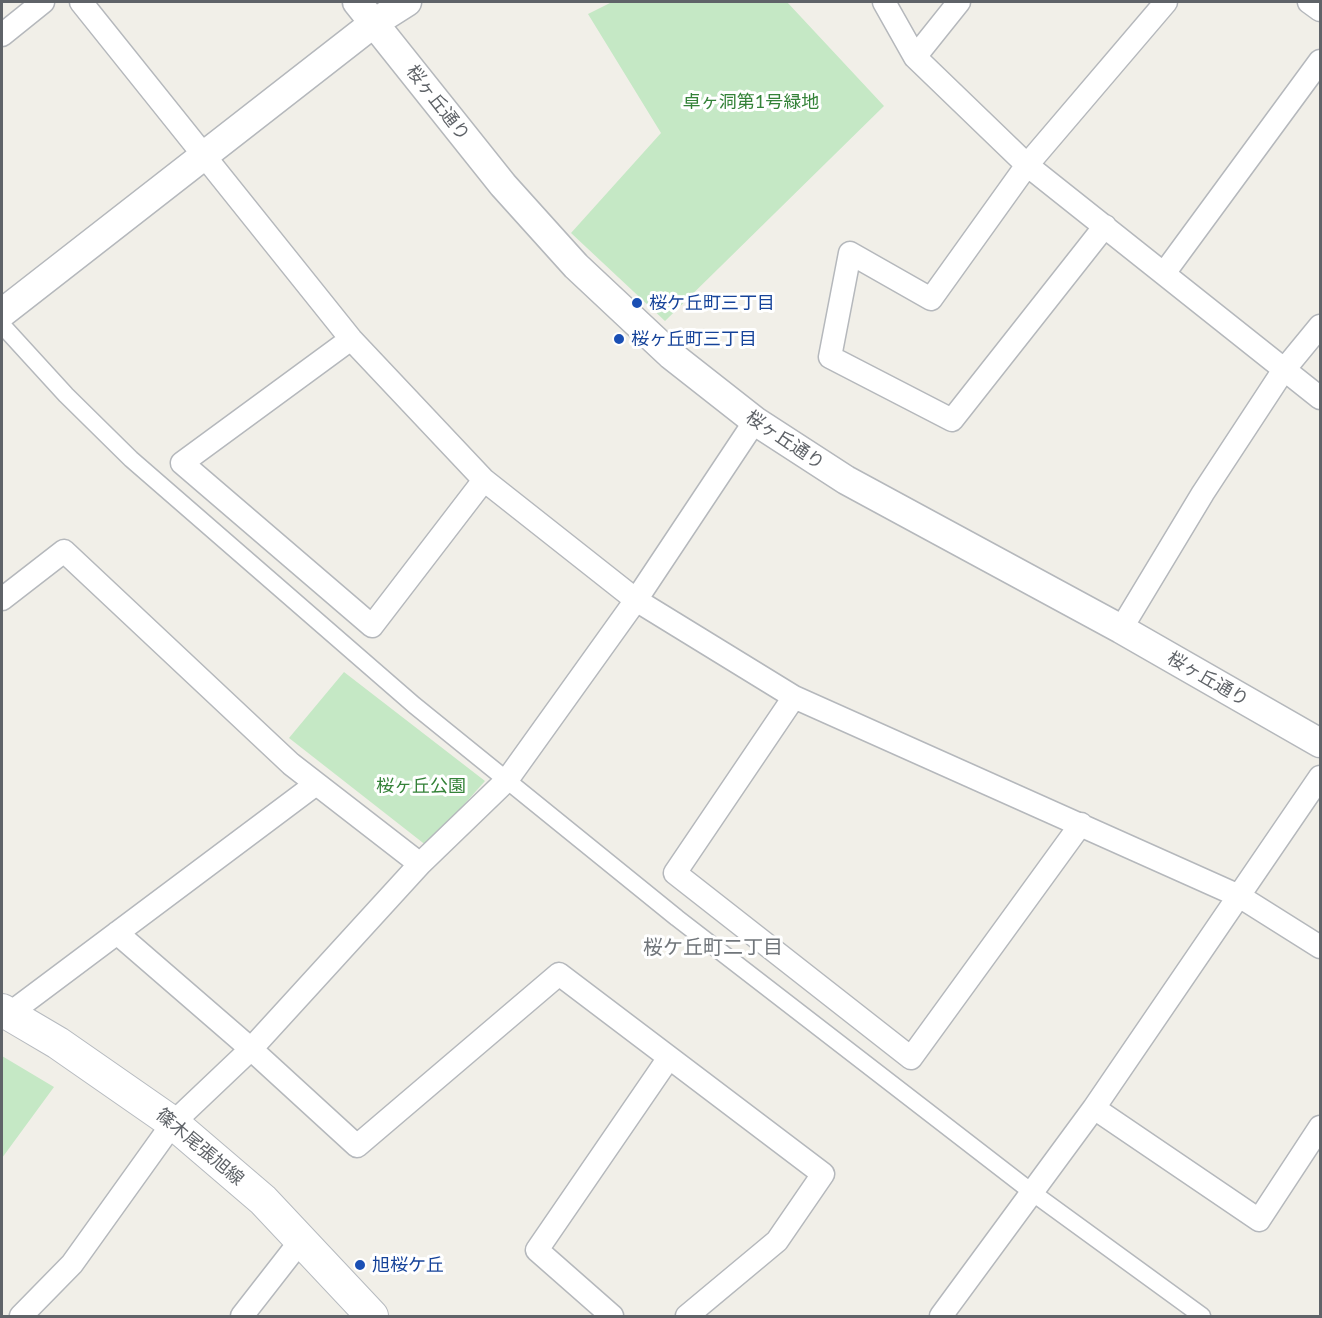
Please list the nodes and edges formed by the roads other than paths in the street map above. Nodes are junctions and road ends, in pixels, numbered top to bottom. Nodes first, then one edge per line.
1 (43, 2) edge
2 (81, 2) edge
3 (406, 2) edge
4 (884, 2) edge
5 (959, 2) edge
6 (1167, 2) edge
7 (1309, 2) edge
8 (1320, 10) edge
9 (366, 12) edge
10 (2, 35) edge
11 (915, 57) junction
12 (1320, 61) edge
13 (204, 156) junction
14 (1027, 165) junction
15 (1105, 226) junction
16 (1165, 272) junction
17 (2, 313) edge
18 (2, 325) edge
19 (1320, 326) edge
20 (351, 339) junction
21 (1283, 371) junction
22 (1320, 398) edge
23 (755, 421) junction
24 (484, 480) junction
25 (2, 599) edge
26 (636, 600) junction
27 (1121, 629) junction
28 (794, 697) junction
29 (1320, 743) edge
30 (1320, 777) edge
31 (507, 780) junction
32 (316, 784) junction
33 (1081, 824) junction
34 (420, 864) junction
35 (1239, 896) junction
36 (117, 933) junction
37 (1320, 947) edge
38 (5, 1012) edge
39 (251, 1049) junction
40 (668, 1059) junction
41 (1094, 1108) junction
42 (173, 1123) junction
43 (1320, 1127) edge
44 (1034, 1193) junction
45 (302, 1239) junction
46 (21, 1317) edge
47 (242, 1317) edge
48 (372, 1317) edge
49 (612, 1317) edge
50 (687, 1317) edge
51 (941, 1317) edge
52 (1202, 1317) edge

1 - 10 street
2 - 13 street
3 - 9 street
4 - 11 street
5 - 11 street
6 - 14 street
7 - 8 street
9 - 13 street
9 - 23 street, 桜ヶ丘通り
11 - 14 street
12 - 16 street
13 - 17 street
13 - 20 street
14 - 15 street
14 - 15 street
15 - 16 street
16 - 21 street
18 - 31 street
19 - 21 street
20 - 24 street
20 - 24 street
21 - 22 street
21 - 27 street
23 - 26 street
23 - 27 street, 桜ヶ丘通り
24 - 26 street
25 - 32 street
26 - 28 street
26 - 31 street
27 - 29 street, 桜ヶ丘通り
28 - 33 street
28 - 33 street
30 - 35 street
31 - 34 street
31 - 44 street
32 - 34 street
32 - 36 street
33 - 35 street
34 - 39 street
35 - 37 street
35 - 41 street
36 - 38 street
36 - 39 street
38 - 42 main road, 篠木尾張旭線
39 - 40 street
39 - 42 street
40 - 49 street
40 - 50 street
41 - 43 street
41 - 44 street
42 - 45 main road, 篠木尾張旭線
42 - 46 street
44 - 51 street
44 - 52 street
45 - 47 street
45 - 48 main road, 篠木尾張旭線

